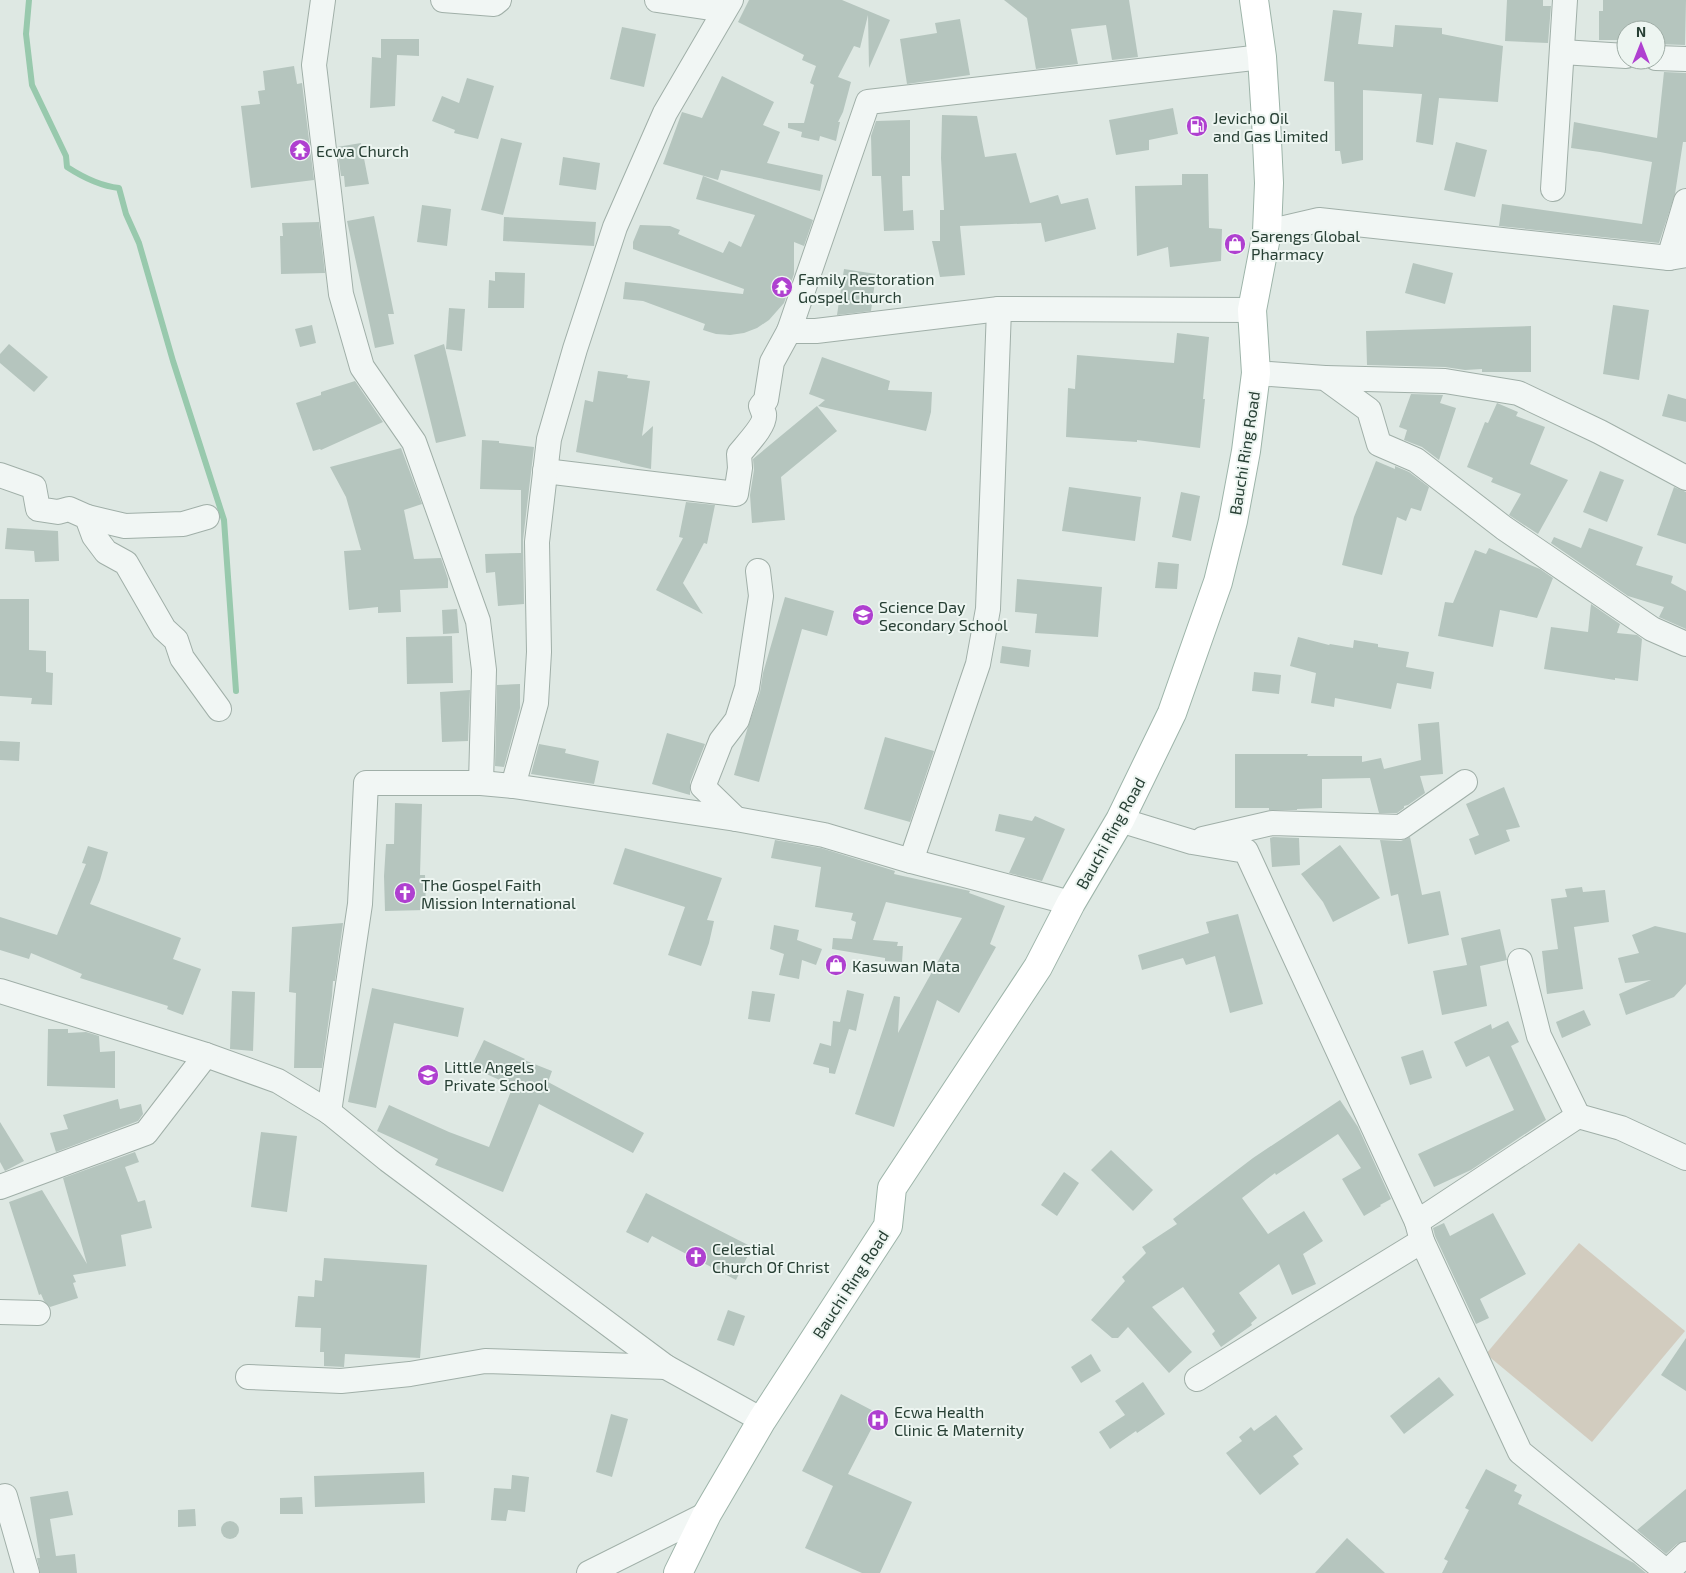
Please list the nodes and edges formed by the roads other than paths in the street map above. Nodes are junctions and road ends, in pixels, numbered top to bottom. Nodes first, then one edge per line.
1 (323, 0) edge
2 (443, 0) edge
3 (499, 0) edge
4 (657, 0) edge
5 (1254, 0) edge
6 (1565, 0) edge
7 (728, 5) edge
8 (1562, 52) junction
9 (1616, 55) edge
10 (1262, 57) junction
11 (1666, 58) edge
12 (1686, 59) edge
13 (1553, 188) dead end
14 (1686, 201) edge
15 (1267, 232) junction
16 (1677, 256) edge
17 (999, 309) junction
18 (1252, 310) junction
19 (789, 332) junction
20 (1256, 373) junction
21 (1325, 378) junction
22 (545, 471) junction
23 (0, 475) edge
24 (1686, 478) edge
25 (87, 517) junction
26 (207, 517) dead end
27 (758, 572) dead end
28 (1686, 644) edge
29 (219, 709) dead end
30 (1465, 782) dead end
31 (481, 783) junction
32 (513, 786) junction
33 (736, 819) junction
34 (1120, 820) junction
35 (1192, 842) junction
36 (911, 860) junction
37 (1071, 903) junction
38 (1520, 961) dead end
39 (0, 991) edge
40 (206, 1055) junction
41 (329, 1112) junction
42 (1578, 1116) junction
43 (1686, 1158) edge
44 (0, 1187) edge
45 (1420, 1232) junction
46 (0, 1312) edge
47 (38, 1313) dead end
48 (666, 1367) junction
49 (248, 1377) dead end
50 (1196, 1379) dead end
51 (762, 1420) junction
52 (5, 1496) dead end
53 (707, 1514) junction
54 (1686, 1554) edge
55 (27, 1573) edge
56 (589, 1573) edge
57 (678, 1573) edge
58 (1667, 1573) edge

1 - 31 street
2 - 3 street
4 - 7 street
5 - 10 main road, Bauchi Ring Road
6 - 8 street
7 - 22 street
8 - 9 street
8 - 13 street
10 - 15 main road, Bauchi Ring Road
10 - 19 street
11 - 12 street
14 - 16 street
15 - 16 street
15 - 18 main road, Bauchi Ring Road
17 - 18 street
17 - 19 street
17 - 36 street
18 - 20 main road, Bauchi Ring Road
19 - 22 street
20 - 21 street
20 - 34 main road, Bauchi Ring Road
21 - 24 street
21 - 28 street
22 - 32 street
23 - 25 street
25 - 26 street
25 - 29 street
27 - 33 street
30 - 35 street
31 - 32 street
31 - 41 street
32 - 33 street
33 - 36 street
34 - 35 street
34 - 37 main road, Bauchi Ring Road
35 - 45 street
36 - 37 street
37 - 51 main road, Bauchi Ring Road
38 - 42 street
39 - 40 street
40 - 41 street
40 - 44 street
41 - 48 street
42 - 43 street
42 - 45 street
45 - 50 street
45 - 58 street
46 - 47 street
48 - 49 street
48 - 51 street
51 - 53 main road, Bauchi Ring Road
52 - 55 street
53 - 56 street
53 - 57 main road, Bauchi Ring Road
54 - 58 street

